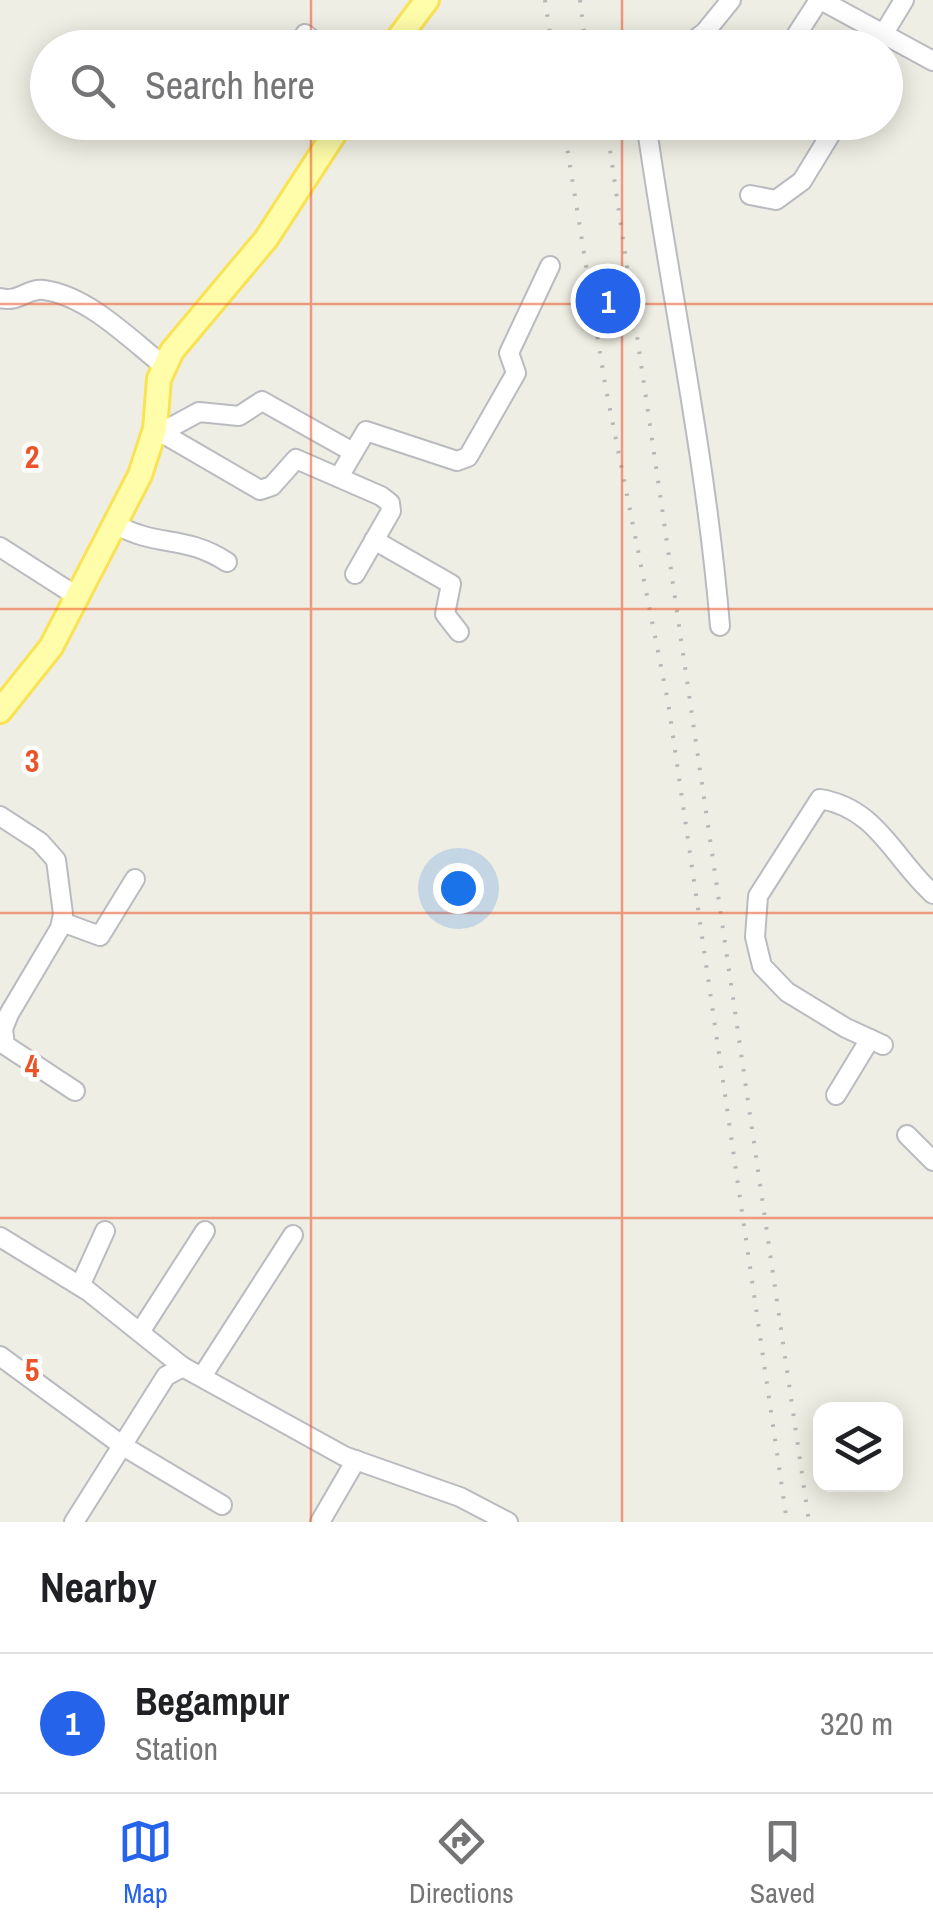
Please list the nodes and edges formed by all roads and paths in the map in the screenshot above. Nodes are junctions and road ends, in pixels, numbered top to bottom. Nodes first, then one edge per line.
1 (428, 0) edge
2 (731, 0) edge
3 (820, 0) edge
4 (904, 0) edge
5 (405, 30) edge
6 (708, 30) edge
7 (800, 30) edge
8 (871, 30) edge
9 (890, 30) edge
10 (903, 47) edge
11 (933, 61) edge
12 (330, 140) edge
13 (648, 140) edge
14 (827, 140) edge
15 (750, 195) dead end
16 (550, 266) dead end
17 (0, 298) edge
18 (164, 366) junction
19 (159, 431) junction
20 (351, 451) junction
21 (339, 477) junction
22 (115, 524) junction
23 (374, 540) junction
24 (0, 548) edge
25 (227, 562) dead end
26 (355, 574) dead end
27 (78, 596) junction
28 (720, 626) dead end
29 (459, 632) dead end
30 (0, 711) edge
31 (0, 816) edge
32 (135, 879) dead end
33 (933, 894) edge
34 (62, 922) junction
35 (75, 1091) dead end
36 (836, 1096) dead end
37 (908, 1135) dead end
38 (933, 1161) edge
39 (105, 1231) dead end
40 (205, 1231) dead end
41 (293, 1235) dead end
42 (0, 1237) edge
43 (80, 1286) junction
44 (140, 1332) junction
45 (0, 1356) edge
46 (184, 1367) junction
47 (204, 1375) junction
48 (123, 1446) junction
49 (356, 1460) junction
50 (222, 1505) dead end
51 (77, 1521) edge
52 (320, 1522) edge
53 (508, 1522) edge

1 - 5 main road
2 - 6 street
3 - 7 street
3 - 8 street
4 - 9 street
10 - 11 street
12 - 18 main road
13 - 28 street
14 - 15 street
16 - 20 street
17 - 18 street
18 - 19 main road
19 - 20 street
19 - 21 street
19 - 22 main road
20 - 21 street
21 - 23 street
22 - 25 street
22 - 27 main road
23 - 26 street
23 - 29 street
24 - 27 street
27 - 30 main road
31 - 34 street
32 - 34 street
33 - 36 street
34 - 35 street
37 - 38 street
39 - 43 street
40 - 44 street
41 - 47 street
42 - 43 street
43 - 44 street
44 - 46 street
45 - 48 street
46 - 47 street
46 - 48 street
47 - 49 street
48 - 50 street
48 - 51 street
49 - 52 street
49 - 53 street

